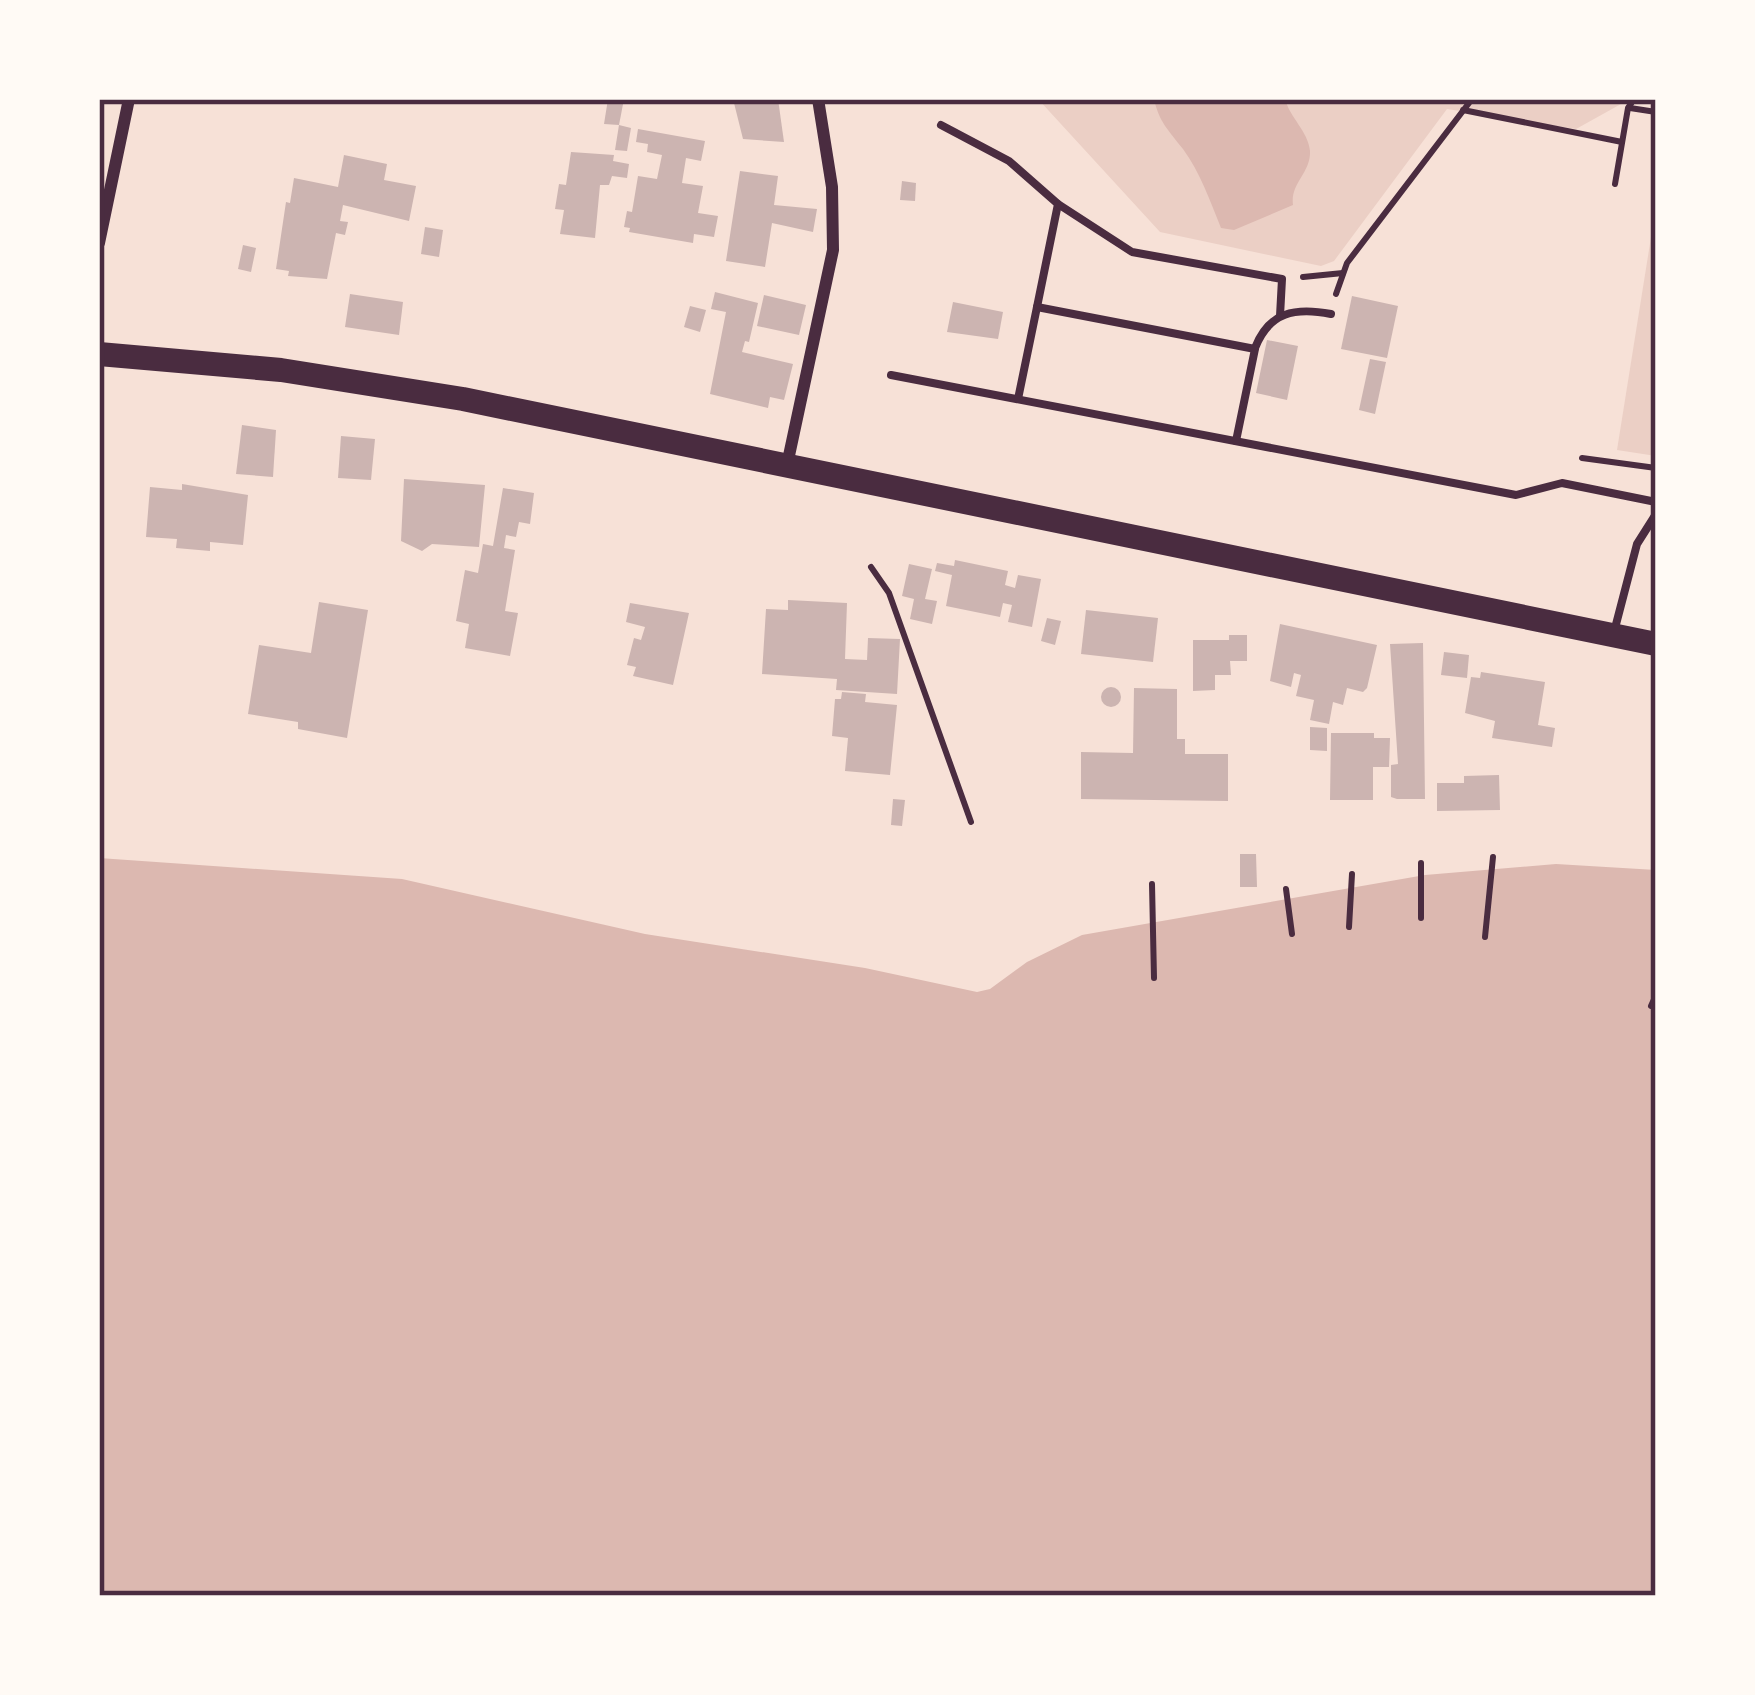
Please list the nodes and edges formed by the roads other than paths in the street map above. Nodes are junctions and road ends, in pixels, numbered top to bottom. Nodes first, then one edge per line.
1 (129, 99) edge
2 (818, 99) edge
3 (941, 125) dead end
4 (1058, 204) junction
5 (99, 242) edge
6 (1036, 308) junction
7 (1331, 314) road end
8 (1280, 316) junction
9 (1255, 349) junction
10 (99, 354) edge
11 (891, 375) dead end
12 (1018, 400) junction
13 (1236, 441) junction
14 (787, 465) junction
15 (1656, 502) edge
16 (1656, 514) edge
17 (1614, 634) junction
18 (1656, 644) edge

1 - 5 street
2 - 14 street
3 - 4 lane
4 - 6 lane
4 - 8 lane
6 - 9 lane
6 - 12 lane
7 - 8 lane
8 - 9 lane
9 - 13 lane
10 - 14 main road
11 - 12 lane
12 - 13 lane
13 - 15 lane
14 - 17 main road
16 - 17 lane
17 - 18 main road

